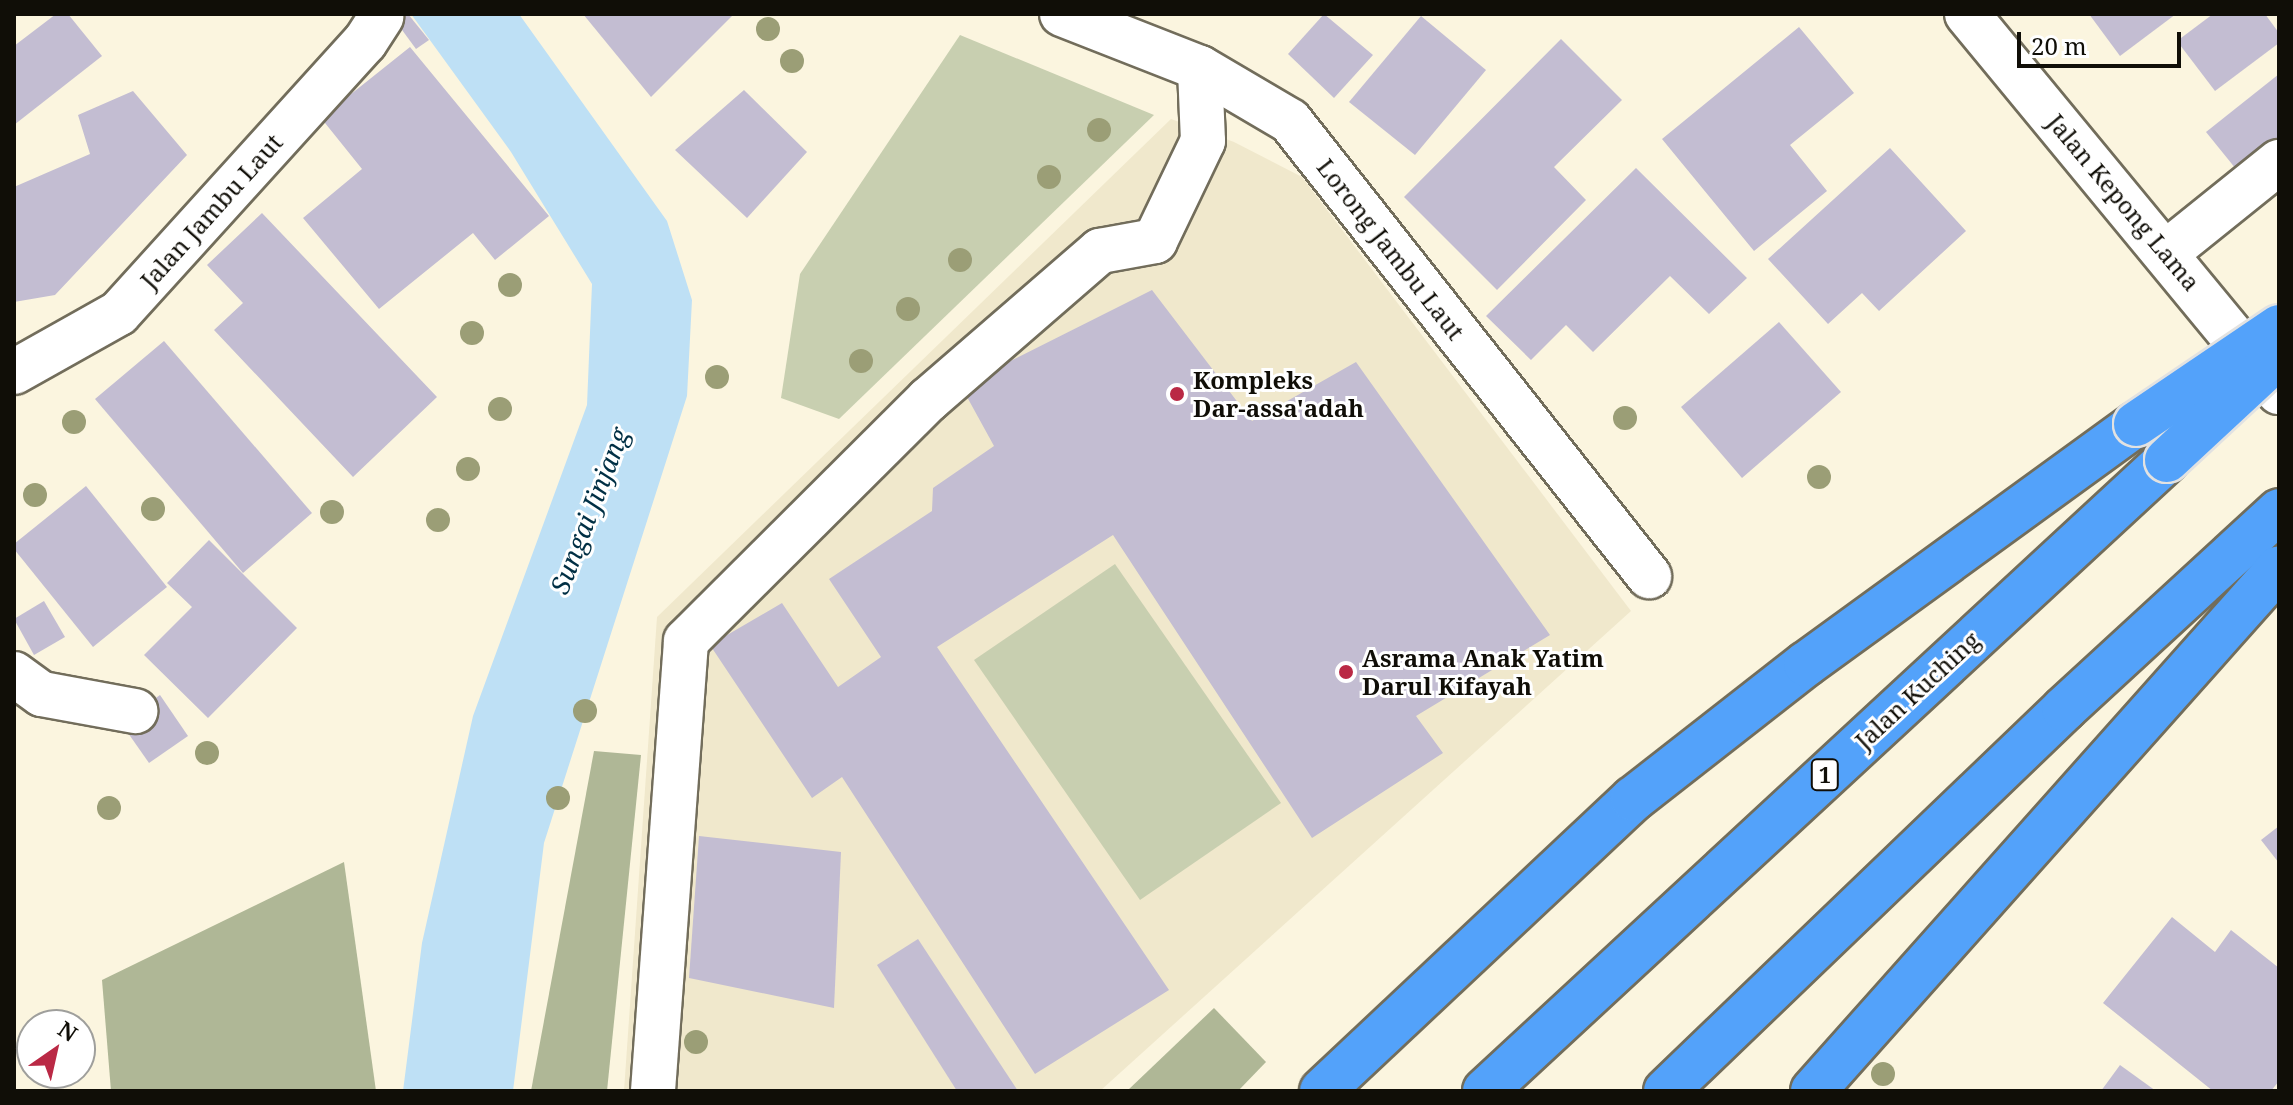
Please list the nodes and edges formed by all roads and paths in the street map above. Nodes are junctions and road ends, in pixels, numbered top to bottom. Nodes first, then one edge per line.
1 (1062, 14) edge
2 (1967, 14) edge
3 (381, 17) dead end
4 (1200, 68) junction
5 (2279, 162) edge
6 (2167, 252) junction
7 (2279, 327) edge
8 (2279, 356) edge
9 (14, 372) edge
10 (2279, 392) edge
11 (2279, 511) edge
12 (2274, 574) edge
13 (1649, 576) dead end
14 (14, 674) edge
15 (135, 711) dead end
16 (653, 1091) edge
17 (1322, 1091) edge
18 (1485, 1091) edge
19 (1666, 1091) edge
20 (1813, 1091) edge

1 - 4 street, Lorong Jambu Laut
2 - 6 street, Jalan Kepong Lama
3 - 9 street, Jalan Jambu Laut
4 - 13 street, Lorong Jambu Laut
4 - 16 street
5 - 6 street
6 - 10 street, Jalan Kepong Lama
7 - 17 highway, bridge
8 - 18 highway, Jalan Kuching / 1, bridge
11 - 19 highway
12 - 20 highway
14 - 15 street

